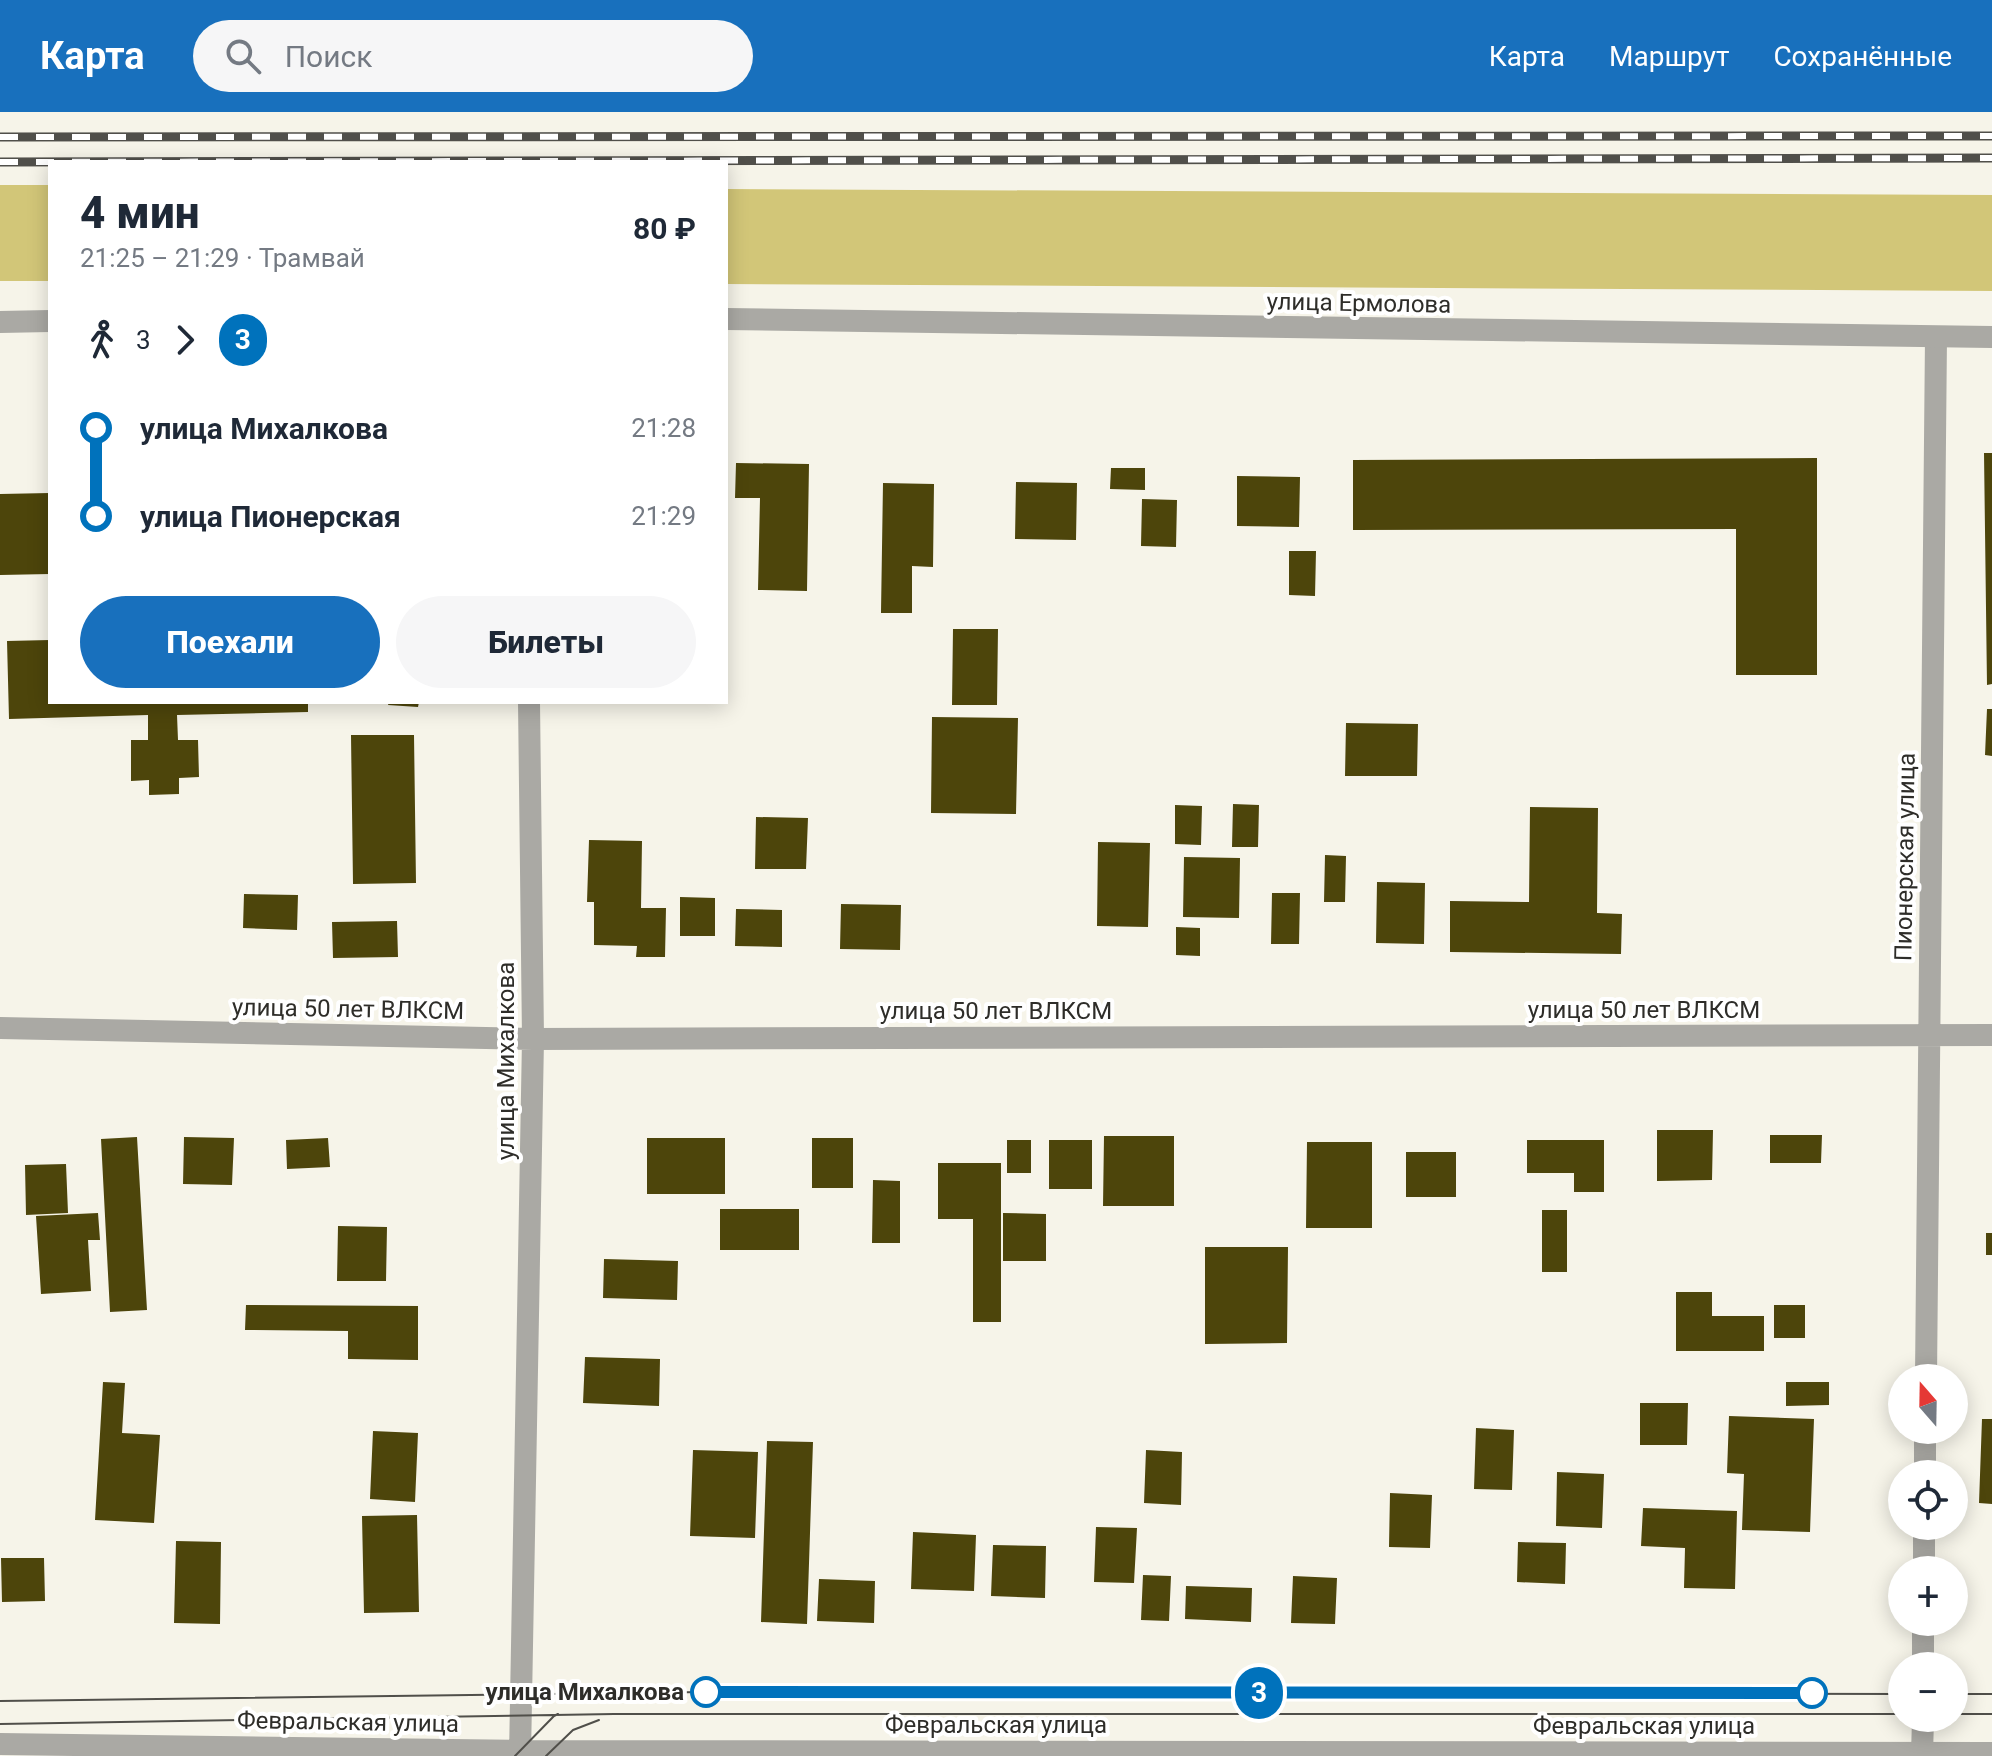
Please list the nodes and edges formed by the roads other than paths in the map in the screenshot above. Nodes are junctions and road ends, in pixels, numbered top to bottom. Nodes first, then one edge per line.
1 (728, 319) edge
2 (48, 321) edge
3 (0, 322) edge
4 (1936, 337) junction
5 (1992, 337) edge
6 (529, 704) edge
7 (0, 1028) edge
8 (1929, 1035) junction
9 (1992, 1035) edge
10 (533, 1039) junction
11 (1926, 1364) edge
12 (1923, 1732) edge
13 (0, 1744) edge
14 (520, 1753) edge
15 (1992, 1753) edge
16 (1922, 1754) edge

1 - 4 street, улица Ермолова
2 - 3 street
4 - 5 street, улица Ермолова
4 - 8 street, Пионерская улица
6 - 10 street, улица Михалкова
7 - 10 street, улица 50 лет ВЛКСМ
8 - 9 street, улица 50 лет ВЛКСМ
8 - 10 street, улица 50 лет ВЛКСМ
8 - 11 street, Пионерская улица
10 - 14 street, улица Михалкова
12 - 16 street
13 - 14 street, Февральская улица
14 - 16 street, Февральская улица
15 - 16 street, Февральская улица

